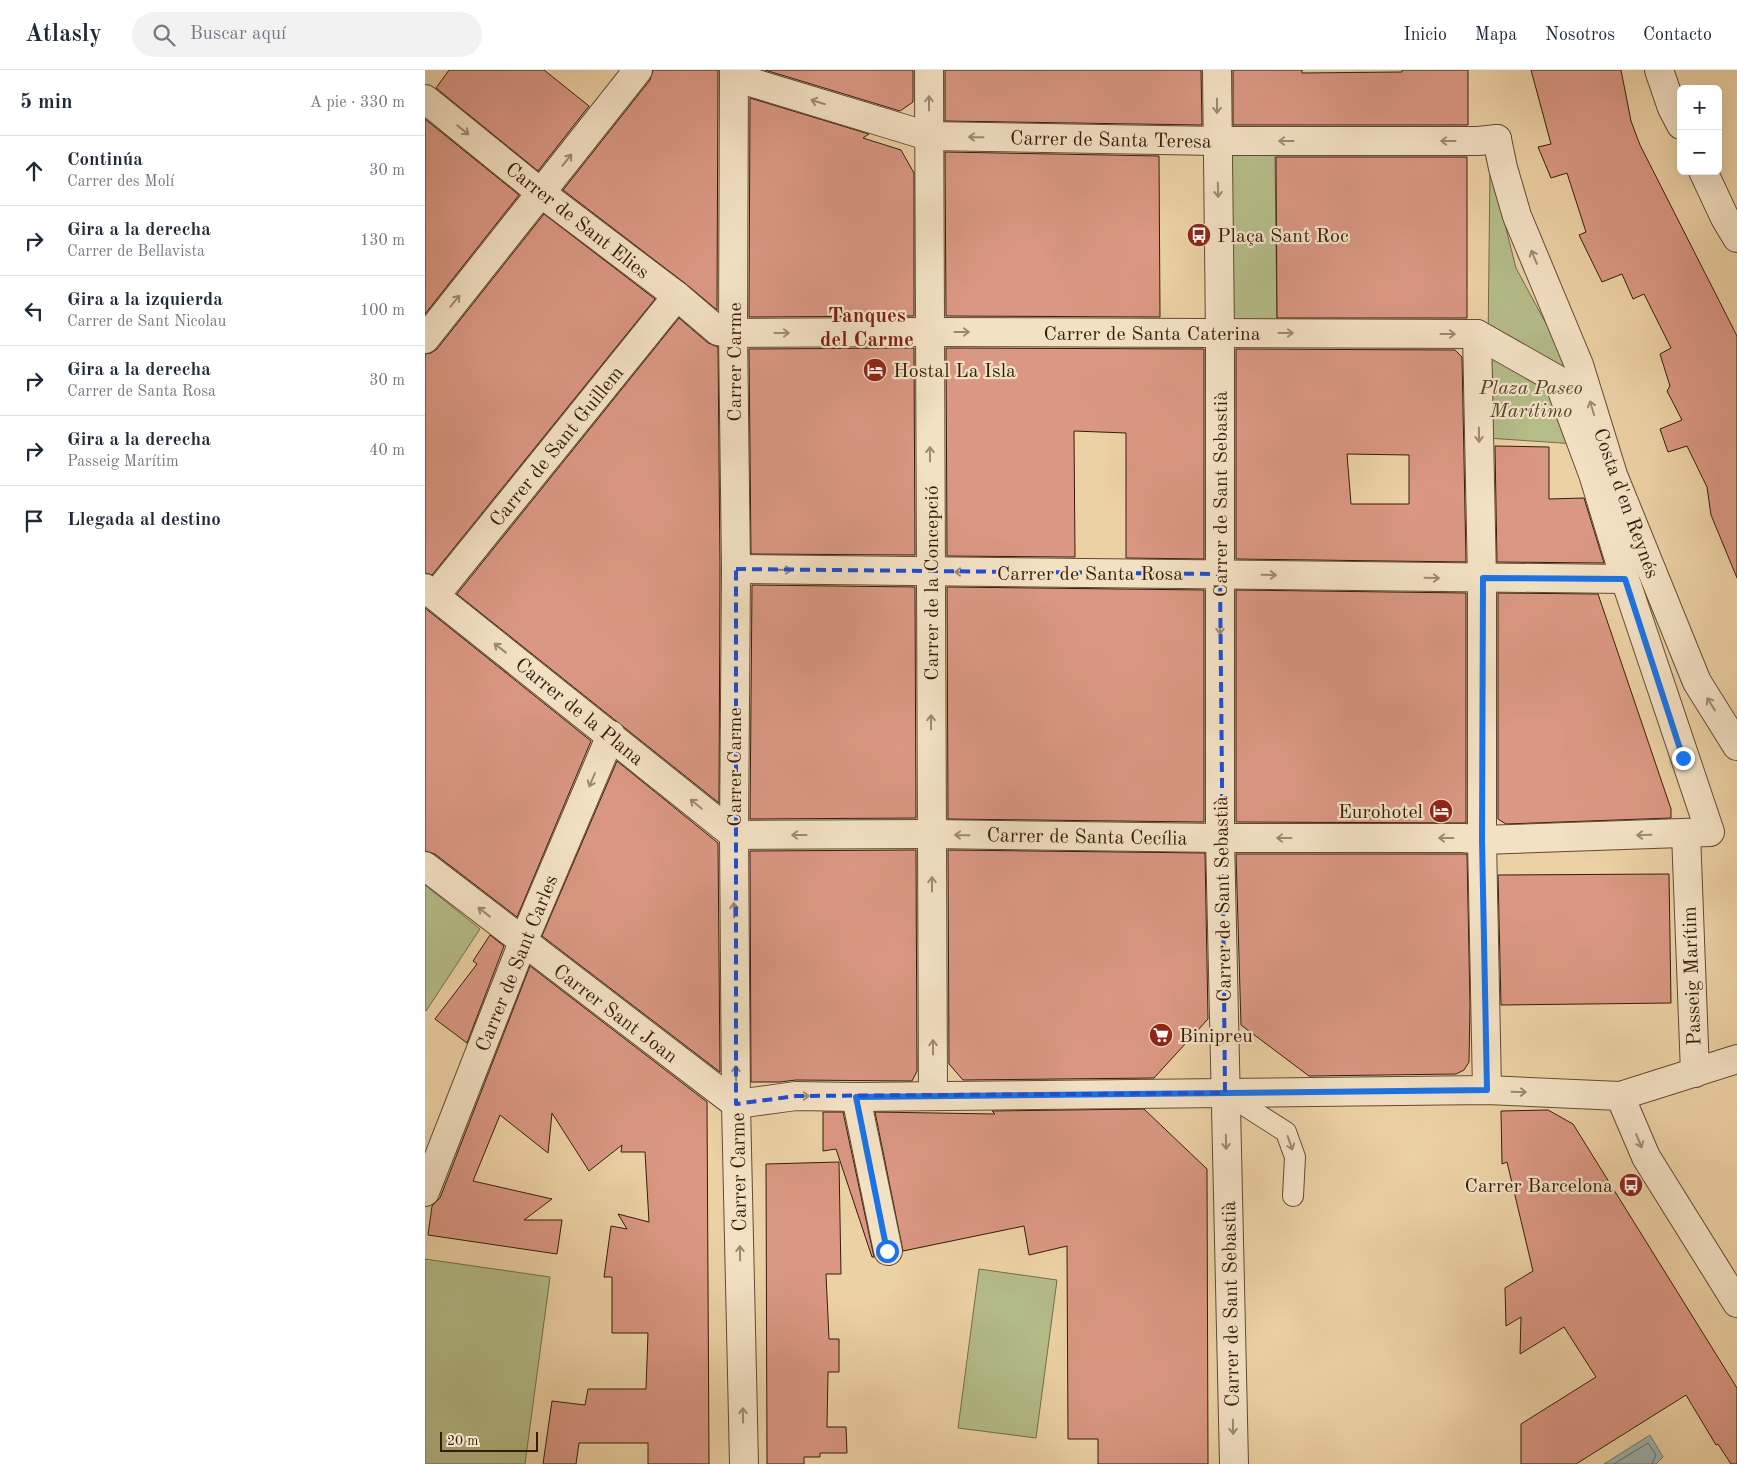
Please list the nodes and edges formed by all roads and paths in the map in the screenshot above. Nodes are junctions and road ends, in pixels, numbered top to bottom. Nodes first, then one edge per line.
1 (638, 70) edge
2 (929, 70) edge
3 (1217, 70) edge
4 (1659, 70) edge
5 (734, 73) edge
6 (425, 99) edge
7 (1677, 117) edge
8 (1503, 131) joint
9 (929, 136) junction
10 (1217, 141) junction
11 (1705, 175) edge
12 (541, 193) junction
13 (1737, 238) edge
14 (677, 296) junction
15 (929, 332) junction
16 (733, 333) junction
17 (1220, 333) junction
18 (1477, 334) junction
19 (425, 339) edge
20 (1558, 380) joint
21 (735, 569) junction
22 (931, 572) junction
23 (1220, 574) junction
24 (1483, 578) junction
25 (1625, 579) junction
26 (430, 592) edge
27 (611, 735) junction
28 (1737, 746) edge
29 (1698, 833) junction
30 (931, 834) junction
31 (734, 835) junction
32 (1220, 838) junction
33 (1482, 840) junction
34 (425, 866) edge
35 (523, 942) junction
36 (1737, 1059) edge
37 (1695, 1073) junction
38 (1487, 1090) junction
39 (1225, 1093) junction
40 (933, 1095) junction
41 (1620, 1096) junction
42 (856, 1097) junction
43 (736, 1104) junction
44 (425, 1192) edge
45 (1293, 1196) dead end
46 (887, 1251) dead end
47 (1737, 1303) edge
48 (744, 1464) edge
49 (1234, 1464) edge

12 -> 1 street
9 -> 2 street, Carrer de la Concepció
3 -> 10 street
4 - 7 street
9 -> 5 street, Carrer de Santa Teresa
5 - 16 street, Carrer Carme
6 -> 12 street, Carrer de Sant Elies
8 -> 10 street, Carrer de Santa Teresa
28 -> 8 street, Costa d'en Reynés
10 -> 9 street, Carrer de Santa Teresa
9 - 15 street, Carrer de la Concepció
10 -> 17 street, Carrer de Sant Sebastià
11 - 13 street
12 - 14 street, Carrer de Sant Elies
19 -> 12 street
14 - 16 street, Carrer de Sant Elies
14 - 26 street, Carrer de Sant Guillem
16 -> 15 street, Carrer de Santa Caterina
15 -> 17 street, Carrer de Santa Caterina
22 -> 15 street, Carrer de la Concepció
16 - 21 street, Carrer Carme
17 -> 18 street, Carrer de Santa Caterina
17 - 23 street, Carrer de Sant Sebastià
18 - 20 street, Carrer de Santa Caterina
18 -> 24 street
20 - 25 street, Passeig Marítim
21 -> 22 street, Carrer de Santa Rosa
21 - 31 street, Carrer Carme
23 -> 22 street, Carrer de Santa Rosa
30 -> 22 street, Carrer de la Concepció
23 -> 24 street, Carrer de Santa Rosa
23 -> 32 street, Carrer de Sant Sebastià
24 - 25 street, Carrer de Santa Rosa
24 - 33 street
25 - 29 street, Passeig Marítim
27 -> 26 street, Carrer de la Plana
31 -> 27 street, Carrer de la Plana
27 -> 35 street, Carrer de Sant Carles
29 -> 33 street, Carrer de Santa Cecília
29 - 37 street, Passeig Marítim
30 -> 31 street, Carrer de Santa Cecília
32 -> 30 street, Carrer de Santa Cecília
40 -> 30 street, Carrer de la Concepció
43 -> 31 street, Carrer Carme
33 -> 32 street, Carrer de Santa Cecília
32 - 39 street, Carrer de Sant Sebastià
33 - 38 street
35 -> 34 street, Carrer Sant Joan
35 - 43 street, Carrer Sant Joan
35 - 44 street, Carrer de Sant Carles
36 - 37 street, Passeig Marítim
37 - 41 street
38 - 39 street
38 -> 41 street
39 - 40 street
39 -> 45 lane
39 -> 49 street, Carrer de Sant Sebastià
40 - 42 street
41 -> 47 street
43 -> 42 street
42 - 46 street
48 -> 43 street, Carrer Carme

